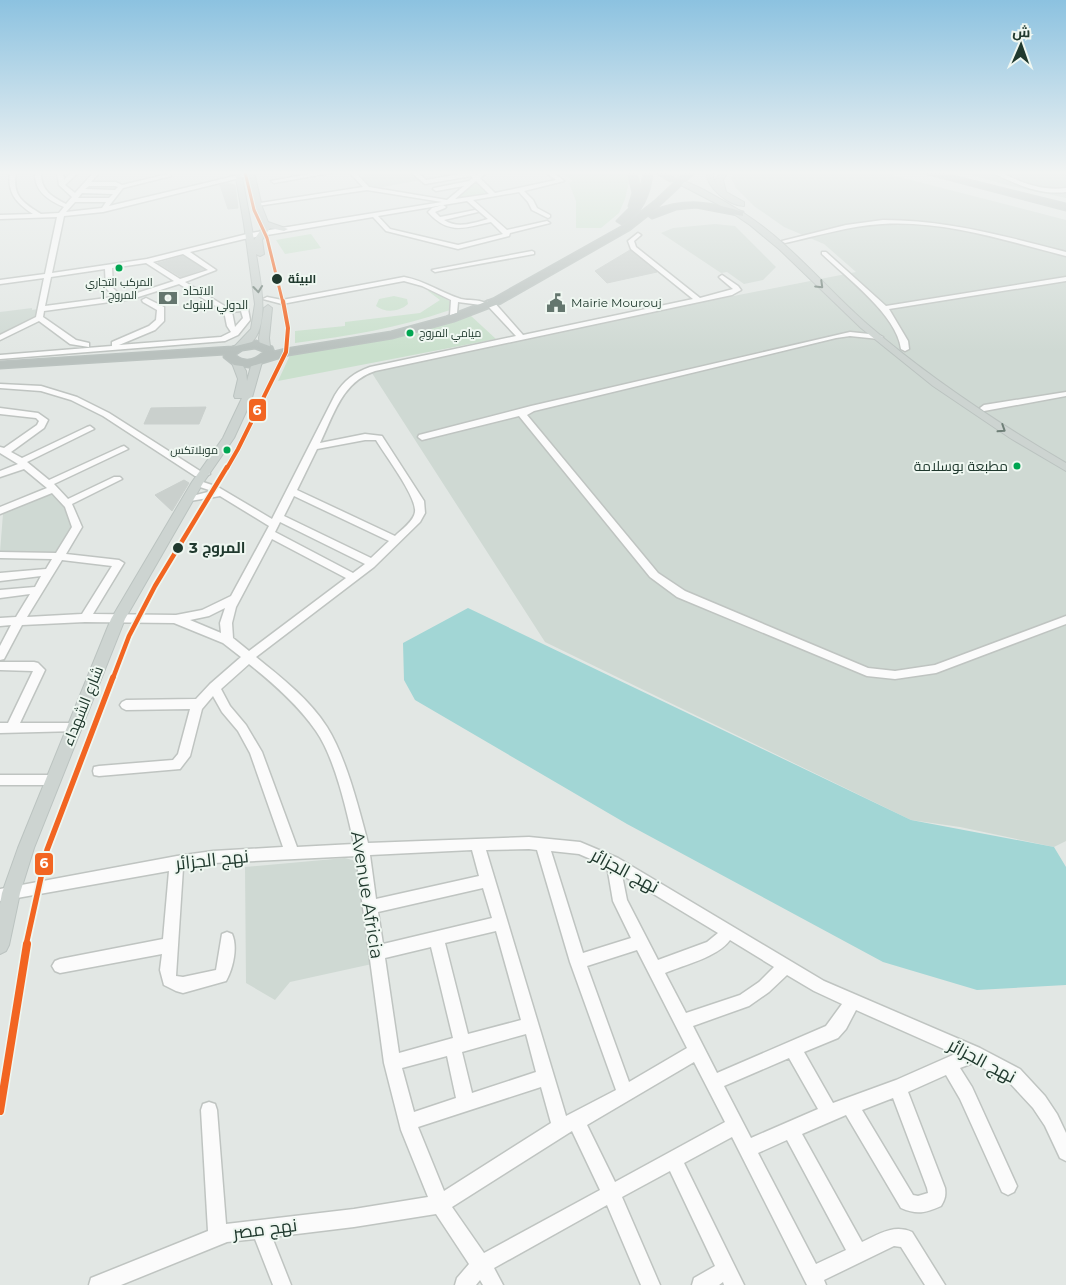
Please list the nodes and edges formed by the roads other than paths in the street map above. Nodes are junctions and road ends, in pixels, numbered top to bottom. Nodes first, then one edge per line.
1 (58, 232) edge
2 (248, 232) edge
3 (263, 232) edge
4 (265, 232) edge
5 (396, 232) edge
6 (506, 232) edge
7 (610, 232) edge
8 (763, 232) edge
9 (774, 232) edge
10 (832, 232) edge
11 (979, 232) edge
12 (638, 235) dead end
13 (436, 236) dead end
14 (248, 237) junction
15 (430, 240) junction
16 (785, 241) junction
17 (458, 247) junction
18 (186, 253) junction
19 (532, 253) dead end
20 (824, 253) dead end
21 (1066, 254) edge
22 (147, 261) junction
23 (463, 265) junction
24 (108, 267) junction
25 (435, 270) dead end
26 (49, 276) junction
27 (722, 276) dead end
28 (1066, 279) edge
29 (0, 282) edge
30 (180, 282) junction
31 (120, 299) junction
32 (267, 299) junction
33 (146, 300) dead end
34 (698, 300) junction
35 (454, 301) junction
36 (282, 302) junction
37 (486, 303) junction
38 (41, 308) junction
39 (884, 308) junction
40 (227, 310) junction
41 (268, 313) junction
42 (453, 313) junction
43 (39, 318) junction
44 (866, 327) junction
45 (235, 333) junction
46 (850, 334) junction
47 (521, 337) junction
48 (879, 337) junction
49 (0, 338) edge
50 (119, 345) junction
51 (99, 347) junction
52 (905, 349) junction
53 (263, 354) junction
54 (235, 355) junction
55 (0, 357) edge
56 (0, 365) edge
57 (0, 370) edge
58 (0, 386) edge
59 (1066, 394) edge
60 (984, 408) junction
61 (0, 411) edge
62 (523, 412) junction
63 (90, 429) dead end
64 (422, 437) dead end
65 (314, 447) junction
66 (124, 449) dead end
67 (3, 450) edge
68 (1066, 458) edge
69 (23, 464) junction
70 (1066, 468) edge
71 (0, 474) edge
72 (117, 478) dead end
73 (199, 478) junction
74 (49, 487) junction
75 (292, 491) junction
76 (222, 493) junction
77 (187, 500) junction
78 (67, 503) junction
79 (0, 510) edge
80 (273, 525) junction
81 (396, 540) junction
82 (0, 555) edge
83 (58, 556) junction
84 (372, 563) junction
85 (49, 572) junction
86 (0, 577) edge
87 (354, 578) junction
88 (38, 590) junction
89 (0, 594) edge
90 (236, 598) junction
91 (84, 618) junction
92 (118, 619) junction
93 (19, 620) junction
94 (175, 620) junction
95 (1066, 620) edge
96 (0, 622) edge
97 (227, 640) junction
98 (0, 656) edge
99 (249, 657) junction
100 (0, 666) edge
101 (214, 687) junction
102 (199, 704) junction
103 (126, 705) dead end
104 (6, 728) edge
105 (73, 728) junction
106 (99, 771) dead end
107 (0, 780) edge
108 (53, 780) junction
109 (477, 844) junction
110 (542, 844) junction
111 (362, 848) junction
112 (292, 853) junction
113 (177, 862) junction
114 (613, 862) junction
115 (488, 880) junction
116 (6, 894) edge
117 (370, 906) junction
118 (500, 923) junction
119 (728, 931) junction
120 (227, 939) dead end
121 (437, 939) junction
122 (641, 942) junction
123 (0, 945) edge
124 (170, 945) junction
125 (376, 953) junction
126 (578, 962) junction
127 (60, 966) dead end
128 (786, 966) junction
129 (655, 969) junction
130 (853, 1001) junction
131 (683, 1022) junction
132 (531, 1026) junction
133 (457, 1046) junction
134 (793, 1048) junction
135 (698, 1051) junction
136 (974, 1054) junction
137 (392, 1064) junction
138 (950, 1065) junction
139 (546, 1078) junction
140 (714, 1082) junction
141 (898, 1088) junction
142 (625, 1093) junction
143 (466, 1103) junction
144 (850, 1106) junction
145 (209, 1110) dead end
146 (829, 1113) junction
147 (408, 1122) junction
148 (568, 1124) junction
149 (735, 1126) junction
150 (790, 1129) junction
151 (747, 1149) junction
152 (1066, 1152) edge
153 (673, 1159) junction
154 (1008, 1186) dead end
155 (612, 1193) junction
156 (440, 1204) junction
157 (260, 1229) junction
158 (218, 1237) junction
159 (858, 1254) junction
160 (480, 1265) junction
161 (730, 1277) edge
162 (814, 1280) edge
163 (98, 1285) edge
164 (282, 1285) edge
165 (464, 1285) edge
166 (494, 1285) edge
167 (652, 1285) edge
168 (701, 1285) edge
169 (936, 1285) edge

1 - 26 street
2 - 14 main road
3 - 14 street
4 - 32 main road, شارع الشهداء
5 - 15 street
6 - 17 street
7 - 37 highway
8 -> 44 main road
9 - 16 main road
10 - 16 street
11 - 21 street
12 - 34 street
13 - 15 street
14 - 18 street
14 -> 54 main road
15 - 17 street
16 - 52 main road
17 - 23 street
18 - 22 street
18 - 30 street
19 - 23 street
20 - 39 street
22 - 24 street
22 - 30 street
23 - 25 street
24 - 26 street
24 - 31 street
26 - 29 street
26 - 38 street
27 - 34 street
28 - 39 street
30 - 31 street
30 - 40 street
31 - 38 street
32 - 36 street
32 - 41 main road, شارع الشهداء
33 - 50 street
34 - 47 street
35 - 36 street
35 - 37 street
35 - 42 street
36 - 41 street
37 - 42 highway
37 - 47 street
37 - 53 highway
38 - 43 street
39 - 52 street
40 - 45 street
40 - 45 street
41 - 53 main road, شارع الشهداء
42 - 53 highway
43 - 49 street
43 - 51 street
44 - 46 street
44 - 48 main road
45 - 50 street
46 - 48 street
46 - 62 street
47 - 65 street
48 -> 70 main road
50 - 51 street
51 - 55 street
52 - 60 main road
53 - 54 highway
53 - 54 highway
53 - 73 main road, شارع الشهداء
54 - 56 highway
54 - 57 highway
54 - 73 main road, شارع الشهداء
58 - 73 street
59 - 60 street
60 - 68 main road
61 - 67 street
62 - 64 street
62 - 95 street
63 - 69 street
65 - 75 street
65 - 81 street
66 - 74 street
67 - 69 street
69 - 71 street
69 - 74 street
72 - 78 street
73 - 76 street
73 - 77 main road, شارع الشهداء
74 - 78 street
74 - 79 street
75 - 80 street
75 - 81 street
76 - 77 street
76 - 80 street
77 - 92 main road, شارع الشهداء
78 - 83 street
80 - 84 street
80 - 87 street
80 - 90 street
81 - 84 street
82 - 83 street
83 - 85 street
83 - 91 street
84 - 87 street
85 - 86 street
85 - 88 street
87 - 99 street
88 - 89 street
88 - 93 street
90 - 94 street
90 - 97 street
91 - 92 street, Avenue Africia
91 - 93 street, Avenue Africia
92 - 94 street, Avenue Africia
92 - 105 main road, شارع الشهداء
93 - 96 street, Avenue Africia
93 - 98 street
94 - 97 street, Avenue Africia
97 - 99 street, Avenue Africia
99 - 101 street
99 - 111 street, Avenue Africia
100 - 104 street
101 - 102 street
101 - 112 street
102 - 103 street
102 - 106 street
104 - 105 street
105 - 108 main road, شارع الشهداء
107 - 108 street
108 - 116 main road, شارع الشهداء
109 - 110 street, نهج الجزائر
109 - 111 street, نهج الجزائر
109 - 115 street
110 - 114 street, نهج الجزائر
110 - 126 street
111 - 112 street, نهج الجزائر
111 - 117 street, Avenue Africia
112 - 113 street, نهج الجزائر
113 - 116 street, نهج الجزائر
113 - 124 street
114 - 119 street, نهج الجزائر
114 - 122 street
115 - 117 street
115 - 118 street
116 - 123 main road, شارع الشهداء
117 - 125 street, Avenue Africia
118 - 121 street
118 - 132 street
119 - 128 street, نهج الجزائر
119 - 129 street
120 - 124 street
121 - 125 street
121 - 133 street
122 - 126 street
122 - 129 street
124 - 127 street
125 - 137 street, Avenue Africia
126 - 142 street
128 - 130 street, نهج الجزائر
128 - 131 street
129 - 131 street
130 - 134 street
130 - 136 street, نهج الجزائر
131 - 135 street
132 - 133 street
132 - 139 street
133 - 137 street
133 - 143 street
134 - 140 street
134 - 146 street
135 - 140 street
135 - 142 street
136 - 138 street
136 - 152 street, نهج الجزائر
137 - 147 street, Avenue Africia
138 - 141 street
138 - 154 street
139 - 143 street
139 - 148 street
140 - 149 street
141 - 144 street
141 - 144 street
142 - 148 street
143 - 147 street
144 - 146 street
145 - 158 street
146 - 150 street
147 - 156 street, Avenue Africia
148 - 155 street
148 - 156 street
149 - 151 street
149 - 153 street
150 - 151 street
150 - 159 street
151 - 162 street
153 - 155 street
153 - 161 street
155 - 160 street
155 - 167 street
156 - 157 street, نهج مصر
156 - 160 street, Avenue Africia
157 - 158 street, نهج مصر
157 - 164 street
158 - 163 street, نهج مصر
159 - 162 street
159 - 169 street
160 - 165 street
160 - 166 street, Avenue Africia
161 - 168 street

